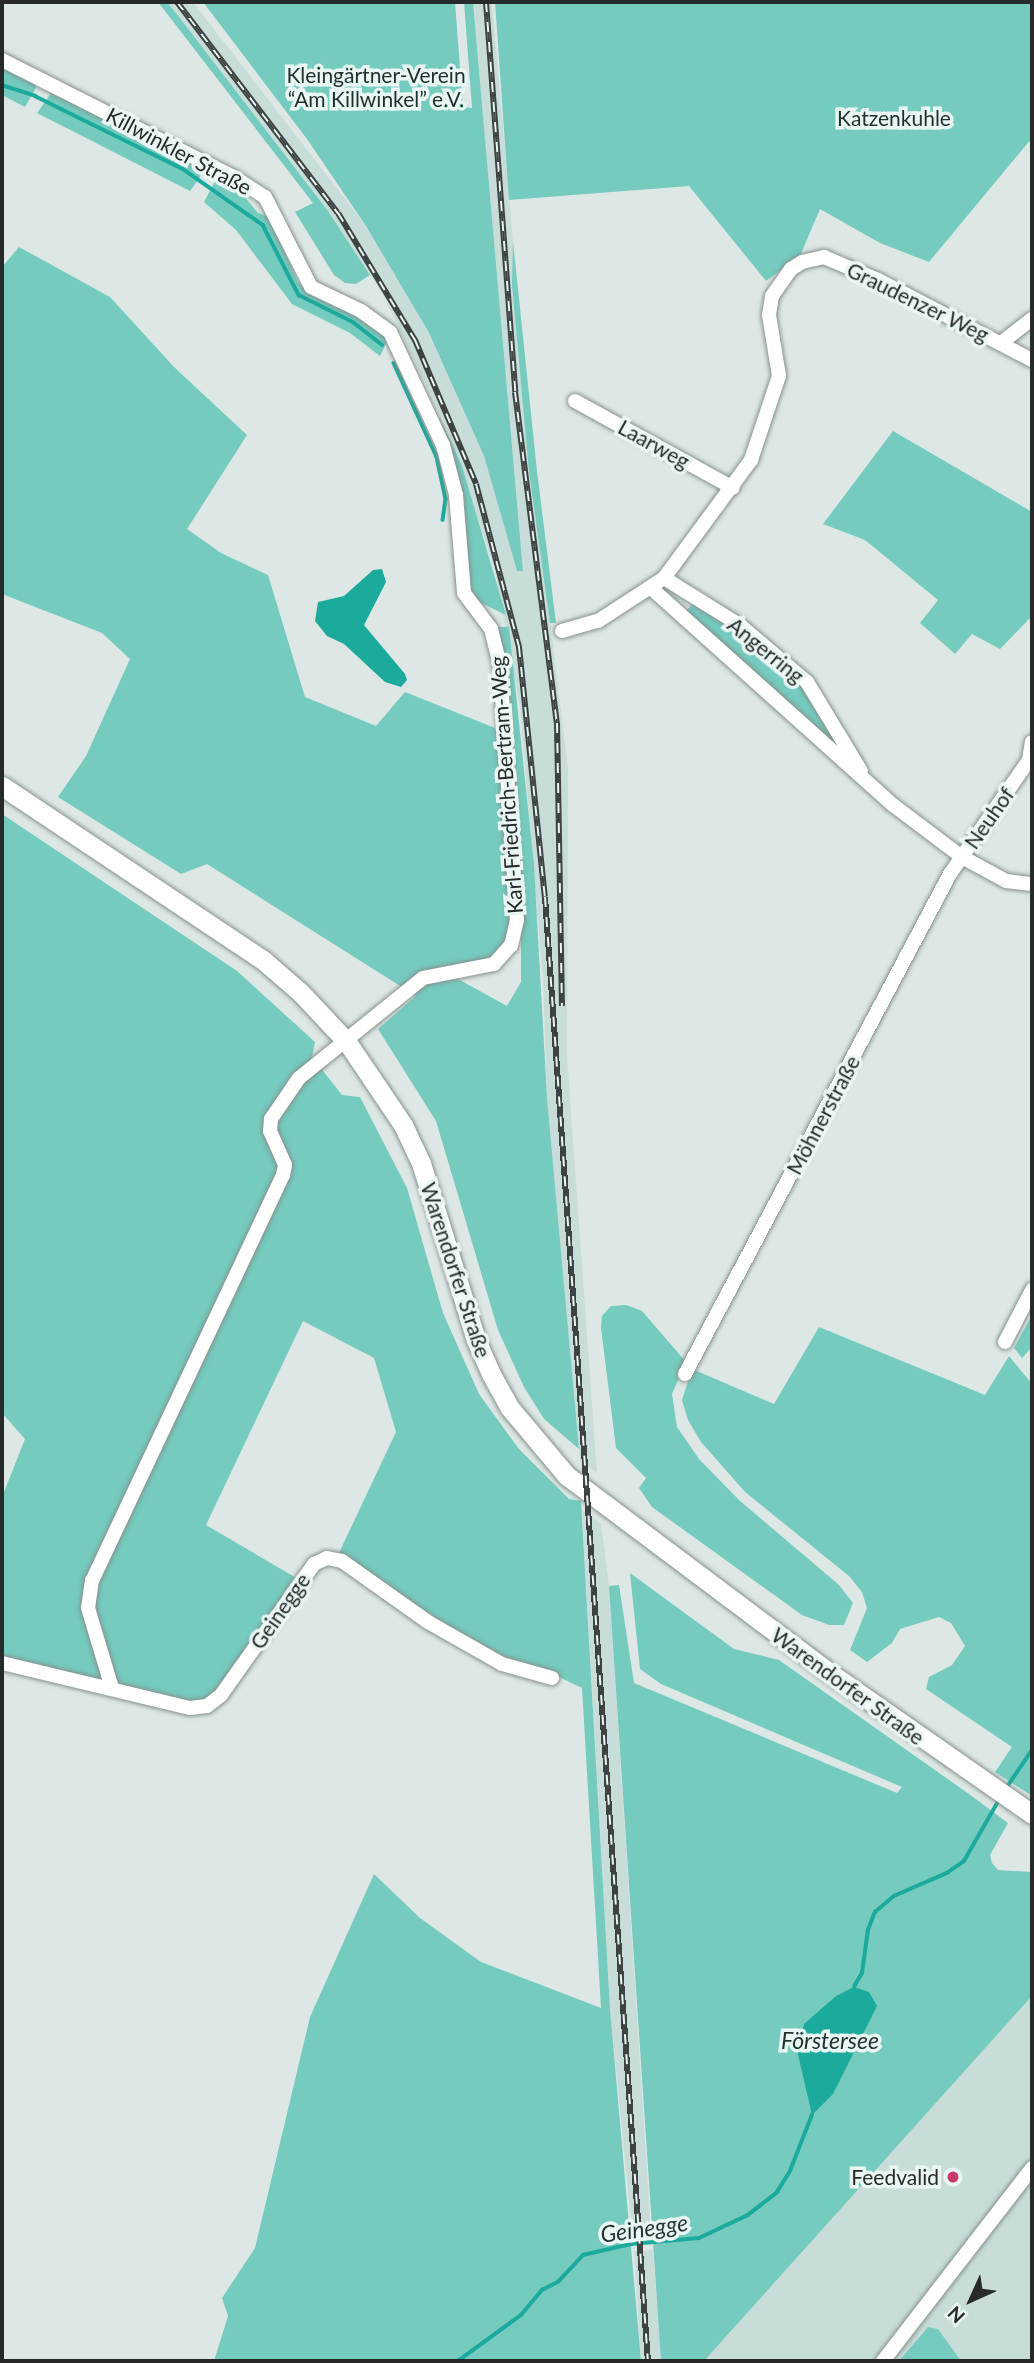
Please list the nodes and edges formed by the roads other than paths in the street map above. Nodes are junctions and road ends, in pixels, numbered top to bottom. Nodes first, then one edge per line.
1 (2, 60) edge
2 (1032, 319) edge
3 (1001, 343) junction
4 (1032, 360) edge
5 (575, 401) dead end
6 (733, 488) junction
7 (664, 578) junction
8 (651, 588) junction
9 (470, 603) joint
10 (562, 631) dead end
11 (1032, 742) edge
12 (866, 782) junction
13 (2, 786) edge
14 (962, 857) junction
15 (1032, 884) edge
16 (347, 1042) junction
17 (1032, 1290) edge
18 (1004, 1342) dead end
19 (685, 1374) dead end
20 (103, 1662) junction
21 (2, 1663) edge
22 (552, 1678) dead end
23 (86, 1684) junction
24 (112, 1688) junction
25 (1032, 1814) edge
26 (1032, 2168) edge
27 (883, 2361) edge

1 - 9 street, Killwinkler Straße
2 - 3 street
3 - 4 street, Graudenzer Weg
3 - 6 street, Graudenzer Weg
5 - 6 street, Laarweg
6 - 7 street, Graudenzer Weg
7 - 8 street, Graudenzer Weg
7 - 12 street, Angerring
8 - 10 street, Graudenzer Weg
8 - 12 street, Angerring
9 - 16 street, Karl-Friedrich-Bertram-Weg
11 - 14 street, Neuhof
12 - 14 street, Angerring
13 - 16 street, Warendorfer Straße
14 - 15 street, Angerring
14 - 19 street, Möhnerstraße
16 - 20 street, Karl-Friedrich-Bertram-Weg
16 - 25 street, Warendorfer Straße
17 - 18 street
20 - 23 street
20 - 24 street, Karl-Friedrich-Bertram-Weg
21 - 23 street, Geinegge
22 - 24 street, Geinegge
23 - 24 street, Geinegge
26 - 27 street

